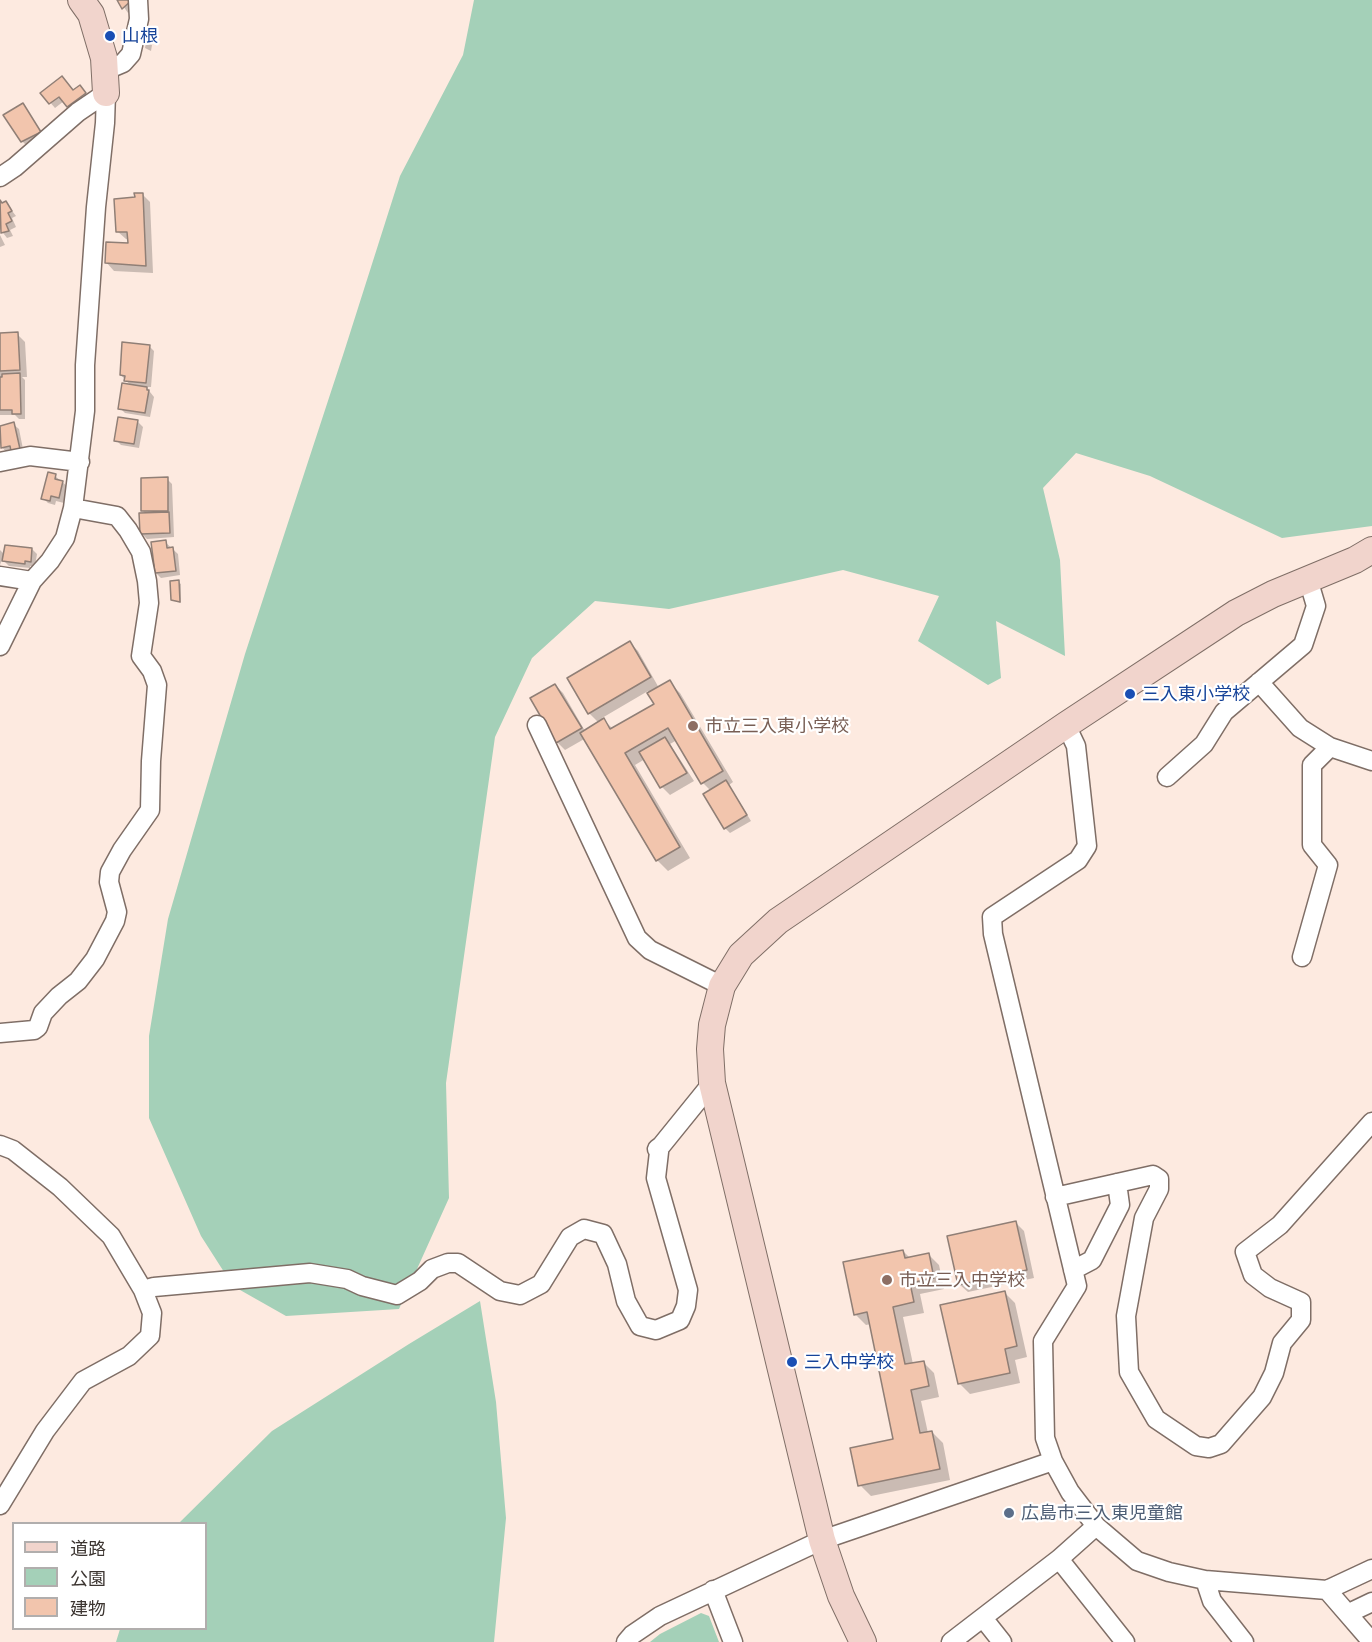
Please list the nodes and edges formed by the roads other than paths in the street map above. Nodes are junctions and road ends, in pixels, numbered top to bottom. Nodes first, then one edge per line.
1 (81, 0) edge
2 (138, 0) edge
3 (105, 82) junction
4 (8, 163) edge
5 (0, 177) edge
6 (0, 462) edge
7 (80, 462) junction
8 (74, 508) junction
9 (1372, 550) edge
10 (0, 576) edge
11 (1308, 579) junction
12 (32, 581) junction
13 (0, 646) edge
14 (1259, 682) junction
15 (537, 725) dead end
16 (1066, 725) junction
17 (1330, 747) junction
18 (1372, 761) edge
19 (1167, 777) dead end
20 (1302, 957) dead end
21 (722, 986) junction
22 (0, 1033) edge
23 (712, 1083) junction
24 (1372, 1122) edge
25 (0, 1144) edge
26 (1117, 1183) junction
27 (1055, 1197) junction
28 (1073, 1270) junction
29 (143, 1290) junction
30 (1053, 1461) junction
31 (0, 1505) edge
32 (1095, 1526) junction
33 (822, 1540) junction
34 (1059, 1559) junction
35 (1372, 1569) edge
36 (1206, 1580) junction
37 (714, 1590) junction
38 (1327, 1590) junction
39 (1372, 1602) edge
40 (1348, 1613) junction
41 (982, 1618) junction
42 (626, 1642) edge
43 (733, 1642) edge
44 (863, 1642) edge
45 (951, 1642) edge
46 (1002, 1642) edge
47 (1125, 1642) edge
48 (1244, 1642) edge
49 (1372, 1642) edge

1 - 3 street
2 - 3 street
3 - 4 street
3 - 7 street
4 - 5 street
6 - 7 street
7 - 8 street
8 - 12 street
8 - 22 street
9 - 11 street
10 - 12 street
11 - 14 street
11 - 16 street
12 - 13 street
14 - 17 street
14 - 19 street
15 - 21 street
16 - 21 street
16 - 27 street
17 - 18 street
17 - 20 street
21 - 23 street
23 - 29 street
23 - 33 street
24 - 26 street
25 - 29 street
26 - 27 street
26 - 28 street
27 - 28 street
28 - 30 street
29 - 31 street
30 - 32 street
30 - 33 street
32 - 34 street
32 - 36 street
33 - 37 street
33 - 44 street
34 - 41 street
34 - 47 street
35 - 38 street
36 - 38 street
36 - 48 street
37 - 42 street
37 - 43 street
38 - 40 street
39 - 40 street
40 - 49 street
41 - 45 street
41 - 46 street

